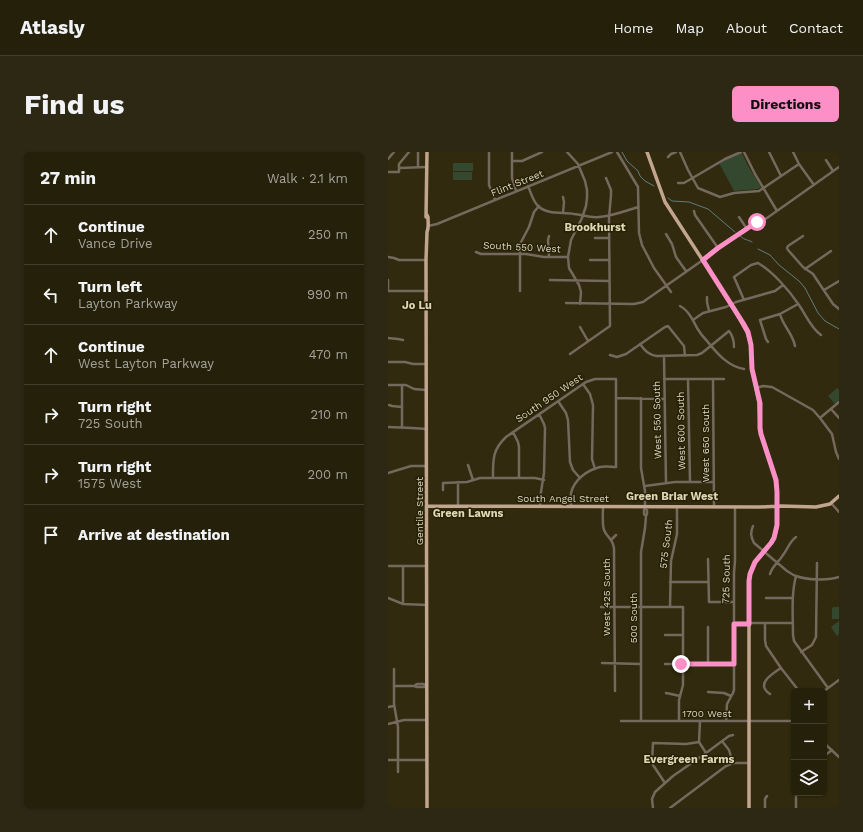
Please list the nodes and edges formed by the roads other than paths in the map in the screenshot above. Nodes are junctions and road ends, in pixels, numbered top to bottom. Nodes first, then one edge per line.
1 (394, 152) edge
2 (409, 152) edge
3 (418, 152) edge
4 (426, 152) edge
5 (489, 152) edge
6 (512, 152) edge
7 (542, 152) edge
8 (567, 152) edge
9 (612, 152) edge
10 (617, 152) edge
11 (647, 152) edge
12 (676, 152) edge
13 (680, 152) edge
14 (742, 152) edge
15 (769, 152) edge
16 (793, 152) edge
17 (668, 157) dead end
18 (388, 159) edge
19 (826, 160) dead end
20 (512, 161) junction
21 (799, 164) junction
22 (579, 166) junction
23 (418, 167) junction
24 (427, 167) junction
25 (839, 167) edge
26 (399, 168) junction
27 (834, 171) junction
28 (388, 172) edge
29 (781, 176) junction
30 (606, 178) dead end
31 (692, 178) junction
32 (678, 183) dead end
33 (814, 185) junction
34 (528, 186) junction
35 (763, 189) junction
36 (516, 191) junction
37 (563, 197) dead end
38 (494, 200) junction
39 (539, 206) junction
40 (638, 207) junction
41 (694, 211) dead end
42 (777, 211) junction
43 (563, 213) junction
44 (426, 216) junction
45 (583, 216) junction
46 (609, 216) junction
47 (739, 217) dead end
48 (428, 226) junction
49 (747, 229) junction
50 (426, 232) junction
51 (666, 234) dead end
52 (549, 236) dead end
53 (803, 236) dead end
54 (596, 238) dead end
55 (609, 238) junction
56 (718, 248) junction
57 (831, 251) dead end
58 (476, 252) dead end
59 (520, 254) junction
60 (388, 257) edge
61 (549, 257) junction
62 (568, 257) junction
63 (426, 260) junction
64 (590, 260) dead end
65 (610, 260) junction
66 (703, 260) junction
67 (805, 269) junction
68 (686, 272) junction
69 (388, 280) edge
70 (550, 280) dead end
71 (577, 280) junction
72 (610, 281) junction
73 (839, 281) edge
74 (666, 285) junction
75 (782, 285) junction
76 (521, 289) dead end
77 (824, 290) junction
78 (388, 291) edge
79 (426, 291) junction
80 (671, 292) dead end
81 (706, 297) dead end
82 (744, 300) junction
83 (566, 304) dead end
84 (580, 304) junction
85 (610, 304) junction
86 (731, 304) junction
87 (798, 304) junction
88 (680, 306) dead end
89 (839, 309) edge
90 (709, 311) junction
91 (780, 314) junction
92 (693, 320) junction
93 (580, 327) dead end
94 (822, 335) dead end
95 (388, 338) edge
96 (403, 340) dead end
97 (588, 341) junction
98 (768, 342) dead end
99 (640, 344) junction
100 (711, 346) junction
101 (795, 346) dead end
102 (734, 347) dead end
103 (570, 354) dead end
104 (610, 355) dead end
105 (664, 356) junction
106 (685, 356) junction
107 (388, 362) edge
108 (427, 364) junction
109 (744, 368) dead end
110 (664, 379) junction
111 (688, 379) junction
112 (713, 379) junction
113 (724, 379) dead end
114 (583, 384) junction
115 (388, 385) edge
116 (402, 385) junction
117 (756, 388) junction
118 (427, 390) junction
119 (616, 398) junction
120 (640, 398) junction
121 (664, 399) junction
122 (558, 401) junction
123 (839, 402) edge
124 (389, 405) dead end
125 (402, 407) junction
126 (831, 409) junction
127 (539, 414) junction
128 (820, 418) junction
129 (839, 418) edge
130 (388, 427) edge
131 (402, 428) junction
132 (427, 429) junction
133 (513, 432) junction
134 (839, 459) edge
135 (468, 465) dead end
136 (427, 466) junction
137 (595, 469) junction
138 (388, 473) edge
139 (494, 478) junction
140 (519, 478) junction
141 (580, 478) junction
142 (473, 480) junction
143 (544, 480) junction
144 (458, 482) junction
145 (690, 482) junction
146 (714, 482) junction
147 (666, 483) junction
148 (644, 486) junction
149 (443, 490) dead end
150 (839, 496) edge
151 (831, 503) junction
152 (427, 506) junction
153 (458, 506) junction
154 (540, 506) junction
155 (571, 506) junction
156 (603, 506) junction
157 (677, 507) junction
158 (714, 507) junction
159 (735, 507) junction
160 (777, 507) junction
161 (646, 508) junction
162 (839, 512) edge
163 (753, 526) dead end
164 (616, 535) dead end
165 (796, 537) dead end
166 (612, 539) junction
167 (764, 551) junction
168 (708, 559) dead end
169 (777, 562) junction
170 (817, 563) dead end
171 (390, 566) dead end
172 (403, 566) junction
173 (427, 566) junction
174 (770, 574) dead end
175 (796, 576) junction
176 (839, 577) edge
177 (817, 579) junction
178 (670, 582) junction
179 (708, 582) junction
180 (388, 598) edge
181 (766, 598) dead end
182 (793, 598) junction
183 (734, 602) junction
184 (403, 604) junction
185 (427, 605) junction
186 (601, 607) dead end
187 (614, 607) junction
188 (641, 607) junction
189 (670, 607) junction
190 (765, 623) junction
191 (793, 623) junction
192 (734, 624) junction
193 (749, 624) junction
194 (708, 627) dead end
195 (666, 635) dead end
196 (683, 635) junction
197 (801, 652) junction
198 (602, 663) dead end
199 (614, 663) junction
200 (640, 664) junction
201 (665, 664) dead end
202 (683, 664) junction
203 (708, 664) junction
204 (734, 664) junction
205 (781, 668) junction
206 (394, 669) dead end
207 (839, 680) edge
208 (394, 686) junction
209 (426, 686) junction
210 (797, 688) edge
211 (828, 688) joint
212 (614, 691) dead end
213 (708, 692) dead end
214 (666, 693) dead end
215 (770, 694) dead end
216 (680, 696) junction
217 (731, 696) junction
218 (394, 706) junction
219 (388, 707) edge
220 (427, 720) junction
221 (621, 721) dead end
222 (641, 721) junction
223 (679, 721) junction
224 (700, 721) junction
225 (726, 721) junction
226 (749, 721) junction
227 (791, 721) edge
228 (397, 722) junction
229 (388, 724) edge
230 (733, 735) dead end
231 (722, 741) junction
232 (699, 742) junction
233 (827, 745) edge
234 (832, 750) junction
235 (706, 753) junction
236 (827, 754) edge
237 (839, 757) edge
238 (388, 760) edge
239 (398, 760) junction
240 (427, 760) junction
241 (733, 763) junction
242 (749, 763) junction
243 (398, 772) dead end
244 (665, 783) junction
245 (767, 796) dead end
246 (796, 796) edge
247 (427, 808) edge
248 (653, 808) edge
249 (670, 808) edge
250 (748, 808) edge
251 (765, 808) edge
252 (796, 808) edge

1 - 18 street
2 - 26 street
3 - 23 street
4 - 24 main road, Gentile Street
5 - 38 street
6 - 20 street
7 - 20 street
8 - 22 street
9 - 22 street, Flint Street
10 - 40 street
11 - 66 main road
12 - 17 street
13 - 31 street
14 - 31 street
14 - 35 street
15 - 29 street
16 - 21 street
19 - 27 street
20 - 36 street
21 - 29 street
21 - 33 street
22 - 34 street, Flint Street
22 - 45 street
23 - 24 street
23 - 26 street
24 - 44 main road, Gentile Street
25 - 27 street
26 - 28 street
27 - 33 street
29 - 35 street
30 - 46 street
31 - 32 street
31 - 35 street
33 - 42 street
34 - 36 street, Flint Street
34 - 39 street
35 - 42 street
36 - 38 street, Flint Street
37 - 43 street
38 - 48 street, Flint Street
39 - 43 street
39 - 59 street
40 - 46 street
40 - 74 street
41 - 56 street
42 - 49 street
43 - 45 street
44 - 48 main road, Gentile Street
44 - 50 main road, Gentile Street
45 - 46 street
45 - 62 street
46 - 55 street
47 - 49 street
48 - 50 main road
49 - 56 street
50 - 63 main road, Gentile Street
51 - 68 street
52 - 61 street
53 - 67 street
54 - 55 street
55 - 65 street
56 - 66 street
57 - 67 street
58 - 59 street, South 550 West
59 - 61 street, South 550 West
59 - 76 street
60 - 63 street
61 - 62 street, South 550 West
62 - 71 street
63 - 79 main road, Gentile Street
64 - 65 street
65 - 72 street
66 - 68 street
66 - 86 main road
67 - 77 street
68 - 74 street
69 - 78 street
70 - 71 street
71 - 72 street
71 - 84 street
72 - 85 street
73 - 77 street
74 - 80 street
74 - 85 street
75 - 82 street
75 - 82 street
75 - 87 street
77 - 89 street
78 - 79 street
79 - 108 main road, Gentile Street
81 - 90 street
82 - 86 street
83 - 84 street
84 - 85 street
85 - 97 street
86 - 90 street
86 - 117 main road
87 - 91 street
87 - 94 street
88 - 92 street
90 - 92 street
91 - 98 street
91 - 101 street
92 - 100 street
93 - 97 street
95 - 96 street
97 - 103 street
99 - 104 street
99 - 105 street
99 - 106 street
100 - 102 street
100 - 106 street
100 - 109 street
105 - 106 street
105 - 110 street, West 550 South
107 - 108 street
108 - 118 main road, Gentile Street
110 - 111 street
110 - 121 street, West 550 South
111 - 112 street
111 - 145 street, West 600 South
112 - 113 street
112 - 146 street, West 650 South
114 - 119 street, South 950 West
114 - 122 street, South 950 West
114 - 137 street
115 - 116 street
116 - 118 street
116 - 125 street
117 - 128 street
117 - 160 main road
118 - 132 main road, Gentile Street
119 - 120 street
119 - 137 street
120 - 121 street
120 - 148 street, 500 South
121 - 147 street, West 550 South
122 - 127 street, South 950 West
122 - 141 street
123 - 126 street
124 - 125 street
125 - 131 street
126 - 128 street
126 - 129 street
127 - 133 street, South 950 West
127 - 143 street
128 - 134 street
130 - 131 street
131 - 132 street
132 - 136 main road, Gentile Street
133 - 139 street, South 950 West
133 - 140 street
135 - 142 street
136 - 138 street
136 - 152 main road, Gentile Street
137 - 141 street
139 - 140 street
139 - 142 street
140 - 143 street
141 - 155 street
142 - 144 street
143 - 154 street
144 - 149 street
144 - 153 street
145 - 146 street
145 - 147 street
146 - 158 street, West 650 South
147 - 148 street
148 - 161 street, 500 South
150 - 151 main road, South Angel Street
151 - 160 main road, South Angel Street
151 - 162 street
152 - 153 main road, South Angel Street
152 - 173 main road, Gentile Street
153 - 154 main road, South Angel Street
154 - 155 main road, South Angel Street
155 - 156 main road, South Angel Street
156 - 161 main road, South Angel Street
156 - 166 street, West 425 South
157 - 158 main road, South Angel Street
157 - 161 main road, South Angel Street
157 - 178 street, 575 South
158 - 159 main road, South Angel Street
159 - 160 main road, South Angel Street
159 - 183 street, 725 South
160 - 167 main road
161 - 188 street, 500 South
163 - 167 street
164 - 166 street
165 - 169 street
166 - 187 street, West 425 South
167 - 169 street
167 - 193 main road
168 - 179 street
169 - 174 street
169 - 175 street
170 - 177 street
171 - 172 street
172 - 173 street
172 - 184 street
173 - 185 main road, Gentile Street
175 - 177 street
175 - 182 street
176 - 177 street
177 - 197 street
178 - 179 street
178 - 189 street, 575 South
179 - 183 street
180 - 184 street
181 - 182 street
182 - 191 street
183 - 192 street, 725 South
184 - 185 street
185 - 209 main road, Gentile Street
186 - 187 street
187 - 188 street
187 - 199 street, West 425 South
188 - 189 street
188 - 200 street, 500 South
189 - 196 street
190 - 191 street
190 - 193 street
190 - 205 street
191 - 197 street
192 - 193 street
192 - 204 street, 725 South
193 - 226 main road
194 - 203 street
195 - 196 street
196 - 202 street
197 - 211 street
198 - 199 street
199 - 200 street
199 - 212 street, West 425 South
200 - 222 street, 500 South
201 - 202 street
202 - 203 street
202 - 216 street
203 - 204 street
204 - 217 street, 725 South
205 - 210 street
205 - 215 street
206 - 208 street
207 - 211 street
208 - 209 street
208 - 218 street
209 - 220 main road, Gentile Street
213 - 217 street
214 - 216 street
216 - 223 street
217 - 225 street, 725 South
218 - 219 street
218 - 228 street
220 - 228 street
220 - 240 main road, Gentile Street
221 - 222 street, 1700 West
222 - 223 street, 1700 West
223 - 224 street, 1700 West
224 - 225 street, 1700 West
224 - 232 street
225 - 226 street, 1700 West
226 - 227 street, 1700 West
226 - 242 main road
228 - 229 street
228 - 239 street
230 - 231 street
231 - 235 street
231 - 241 street
232 - 235 street
232 - 244 street
233 - 234 street
234 - 236 street
234 - 237 street
235 - 244 street
238 - 239 street
239 - 240 street
239 - 243 street
240 - 247 main road, Gentile Street
241 - 242 street
241 - 249 street
242 - 250 main road
244 - 248 street
245 - 251 street
246 - 252 street

